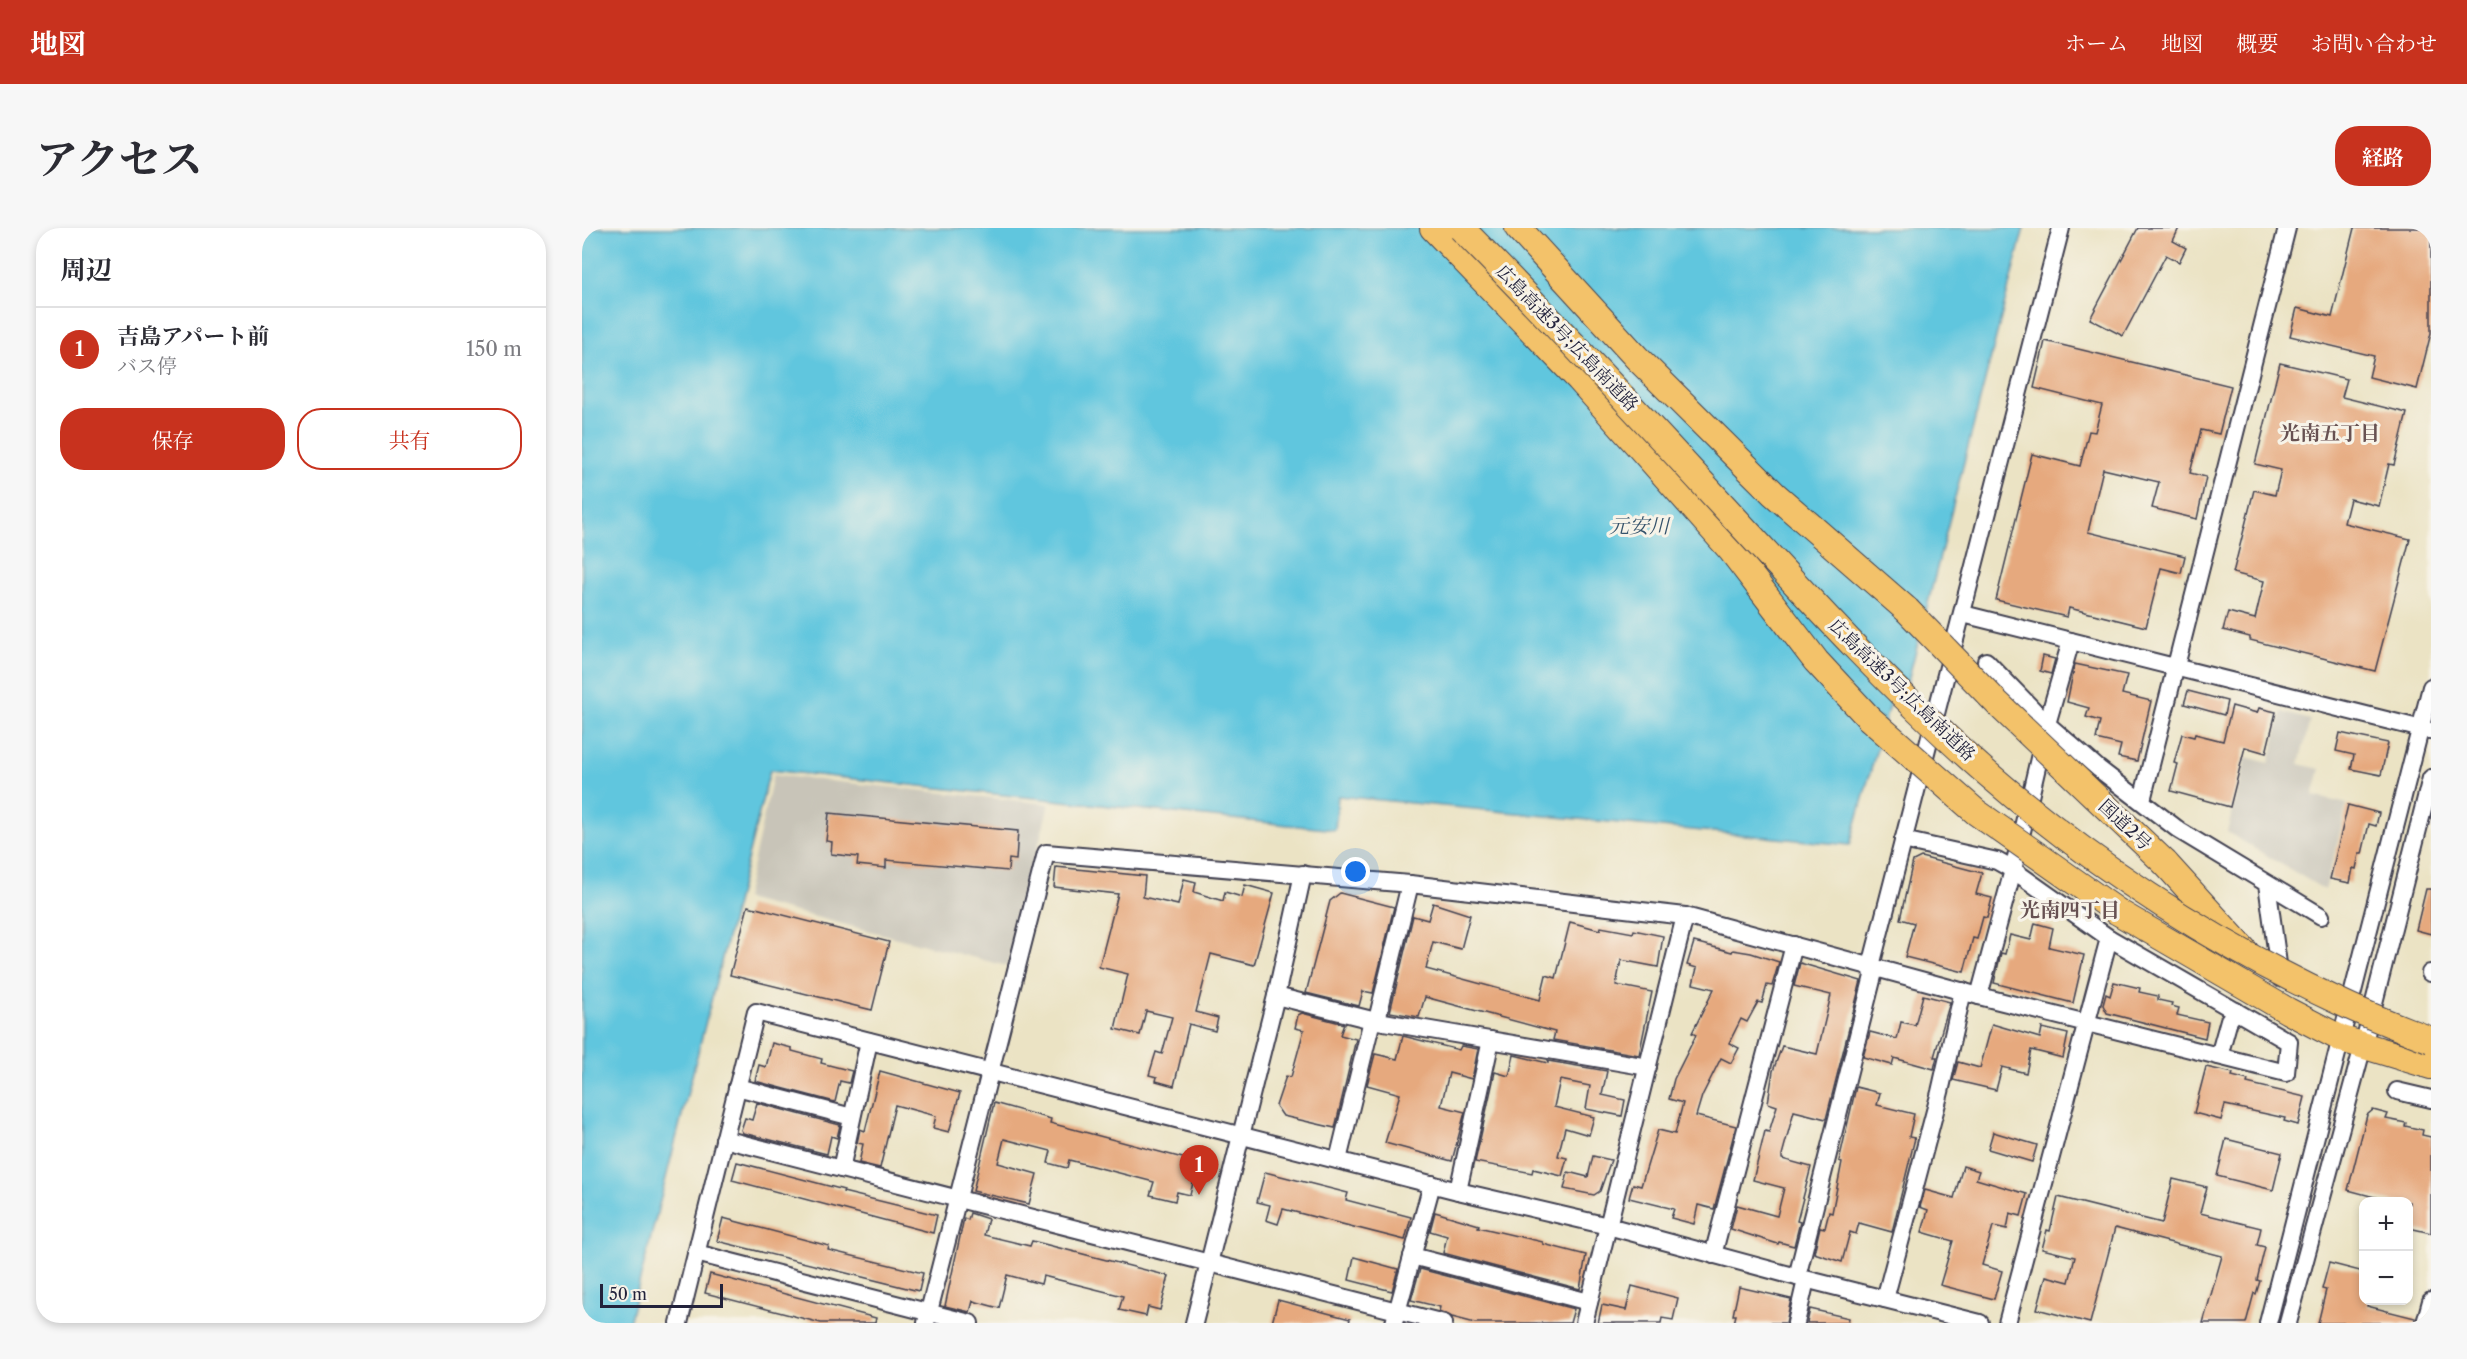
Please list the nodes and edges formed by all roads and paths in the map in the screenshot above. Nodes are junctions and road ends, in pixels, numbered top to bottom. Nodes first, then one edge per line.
1 (1433, 228) edge
2 (1461, 228) edge
3 (1518, 228) edge
4 (2061, 228) edge
5 (2287, 228) edge
6 (1963, 614) junction
7 (2071, 641) junction
8 (1986, 661) dead end
9 (2174, 668) junction
10 (2431, 687) edge
11 (2047, 724) junction
12 (2426, 730) edge
13 (2431, 778) edge
14 (2142, 800) junction
15 (1903, 840) junction
16 (2013, 870) junction
17 (1303, 874) junction
18 (1410, 884) junction
19 (2267, 884) junction
20 (1685, 916) junction
21 (2321, 916) dead end
22 (2109, 938) junction
23 (1794, 945) junction
24 (1871, 966) junction
25 (1971, 993) junction
26 (1276, 996) junction
27 (2284, 999) junction
28 (2236, 1011) junction
29 (1375, 1020) junction
30 (2252, 1020) junction
31 (2086, 1023) junction
32 (1491, 1040) junction
33 (2431, 1040) edge
34 (869, 1041) junction
35 (2353, 1042) junction
36 (2219, 1056) junction
37 (2431, 1066) edge
38 (1648, 1067) junction
39 (990, 1072) junction
40 (737, 1087) junction
41 (2397, 1091) dead end
42 (2431, 1099) edge
43 (852, 1118) junction
44 (1241, 1136) junction
45 (724, 1139) junction
46 (1338, 1160) junction
47 (841, 1169) junction
48 (1432, 1184) junction
49 (1458, 1191) junction
50 (958, 1199) junction
51 (1608, 1226) junction
52 (696, 1253) junction
53 (1713, 1255) junction
54 (1412, 1256) junction
55 (1209, 1263) junction
56 (1802, 1278) junction
57 (1885, 1299) junction
58 (2431, 1301) edge
59 (1589, 1302) junction
60 (1396, 1317) edge
61 (928, 1318) edge
62 (679, 1323) edge
63 (969, 1323) edge
64 (1194, 1323) edge
65 (1444, 1323) edge
66 (1584, 1323) edge
67 (1796, 1323) edge
68 (1980, 1323) edge
69 (2007, 1323) edge
70 (2268, 1323) edge
71 (2288, 1323) edge
72 (2425, 1323) edge

1 - 27 highway, 国道2号, bridge
2 - 33 highway, 広島高速3号;広島南道路, bridge
3 - 27 highway, 国道2号, bridge
4 - 6 street
5 - 9 street
6 - 7 street
6 - 15 street
7 - 9 street
7 - 11 street
8 - 11 street
9 - 12 street
9 - 14 street
10 - 12 street
11 - 14 street
11 - 16 street
12 - 35 street
13 - 35 street
14 - 19 street
15 - 16 street
15 - 24 street
16 - 22 street
16 - 25 street
17 - 18 street
17 - 26 street
17 - 39 street
18 - 20 street
18 - 29 street
19 - 21 street
19 - 27 street
20 - 23 street
20 - 38 street
22 - 28 street
22 - 31 street
23 - 24 street
23 - 53 street
24 - 25 street
24 - 56 street
25 - 31 street
25 - 57 street
26 - 29 street
26 - 44 street
27 - 30 street
27 - 35 highway, 国道2号
28 - 30 street
28 - 36 street
29 - 32 street
29 - 46 street
30 - 36 street
31 - 36 street
31 - 69 street
32 - 38 street
32 - 49 street
34 - 39 street
34 - 40 street
34 - 43 street
35 - 37 highway, 国道2号
35 - 70 street
35 - 71 street
38 - 51 street
39 - 44 street
39 - 50 street
40 - 43 street
40 - 45 street
41 - 42 street
43 - 47 street
44 - 46 street
44 - 55 street
45 - 47 street
45 - 52 street
46 - 48 street
47 - 50 street
48 - 49 street
48 - 54 street
49 - 51 street
50 - 55 street
50 - 61 street
51 - 53 street
51 - 59 street
52 - 61 street
52 - 62 street
53 - 56 street
54 - 59 street
54 - 60 street
55 - 60 street
55 - 64 street
56 - 57 street
56 - 67 street
57 - 68 street
58 - 72 street
59 - 66 street
60 - 65 street
61 - 63 street

